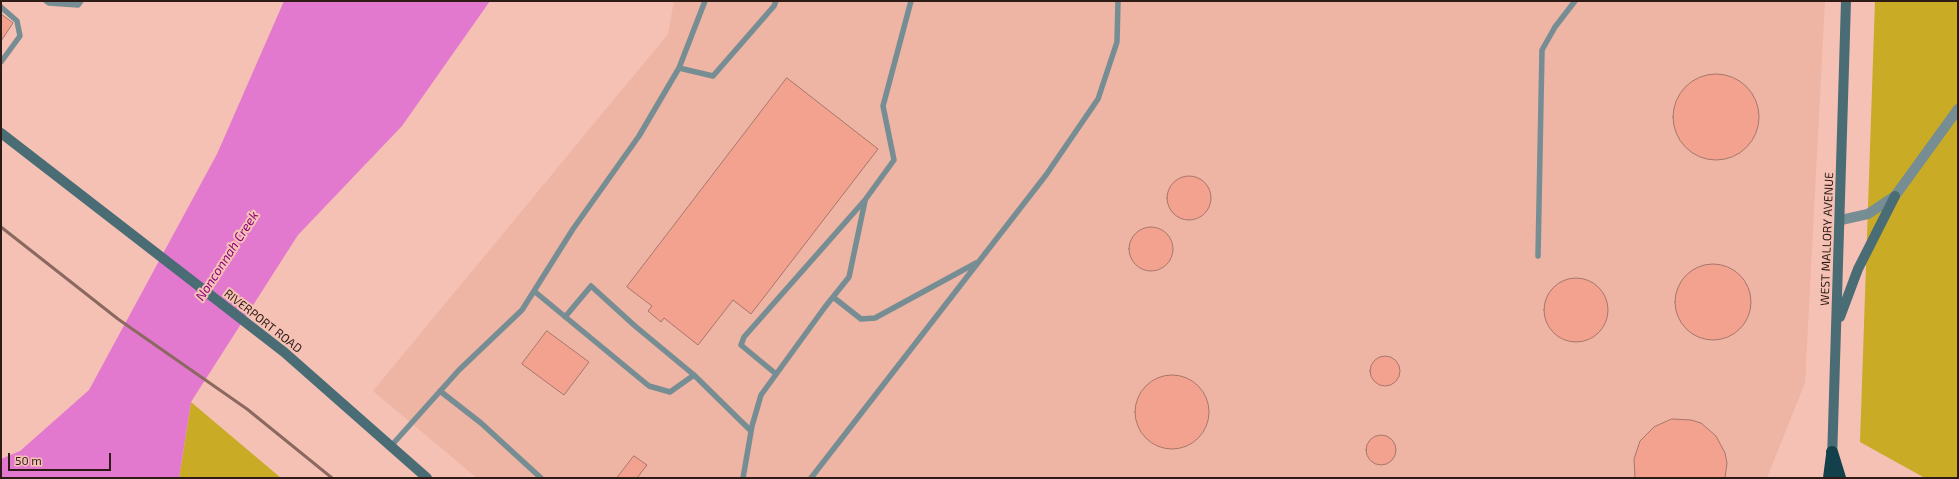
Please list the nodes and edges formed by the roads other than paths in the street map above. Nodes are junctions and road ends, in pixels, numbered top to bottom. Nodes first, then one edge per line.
1 (46, 1) edge
2 (81, 1) edge
3 (705, 1) edge
4 (776, 1) edge
5 (911, 1) edge
6 (1118, 1) edge
7 (1575, 1) edge
8 (1846, 1) edge
9 (1, 7) edge
10 (1, 62) edge
11 (679, 68) junction
12 (1958, 109) edge
13 (1, 133) edge
14 (1895, 196) junction
15 (865, 200) junction
16 (1841, 220) junction
17 (1538, 256) dead end
18 (978, 262) junction
19 (534, 291) junction
20 (833, 297) junction
21 (565, 316) junction
22 (1837, 327) junction
23 (776, 374) junction
24 (694, 375) junction
25 (440, 391) junction
26 (751, 431) junction
27 (391, 446) junction
28 (1832, 452) junction
29 (427, 478) edge
30 (541, 478) edge
31 (743, 478) edge
32 (811, 478) edge
33 (1829, 478) edge
34 (1832, 478) edge
35 (1840, 478) edge

1 - 2 lane
3 - 11 lane
4 - 11 lane
5 - 15 lane
6 - 18 lane
7 - 17 lane
8 - 16 main road, WEST MALLORY AVENUE
9 - 10 lane
11 - 19 lane
12 - 14 street
13 - 27 main road, RIVERPORT ROAD
14 - 16 street
14 - 22 main road
15 - 20 lane
15 - 23 lane
16 - 22 main road, WEST MALLORY AVENUE
18 - 20 lane
18 - 32 lane
19 - 21 lane
19 - 25 lane
20 - 23 lane
21 - 24 lane
21 - 24 lane
22 - 28 main road, WEST MALLORY AVENUE
23 - 26 lane
24 - 26 lane
25 - 27 lane
25 - 30 lane
26 - 31 lane
27 - 29 main road, RIVERPORT ROAD
28 - 33 highway
28 - 34 main road, WEST MALLORY AVENUE
28 - 35 highway

